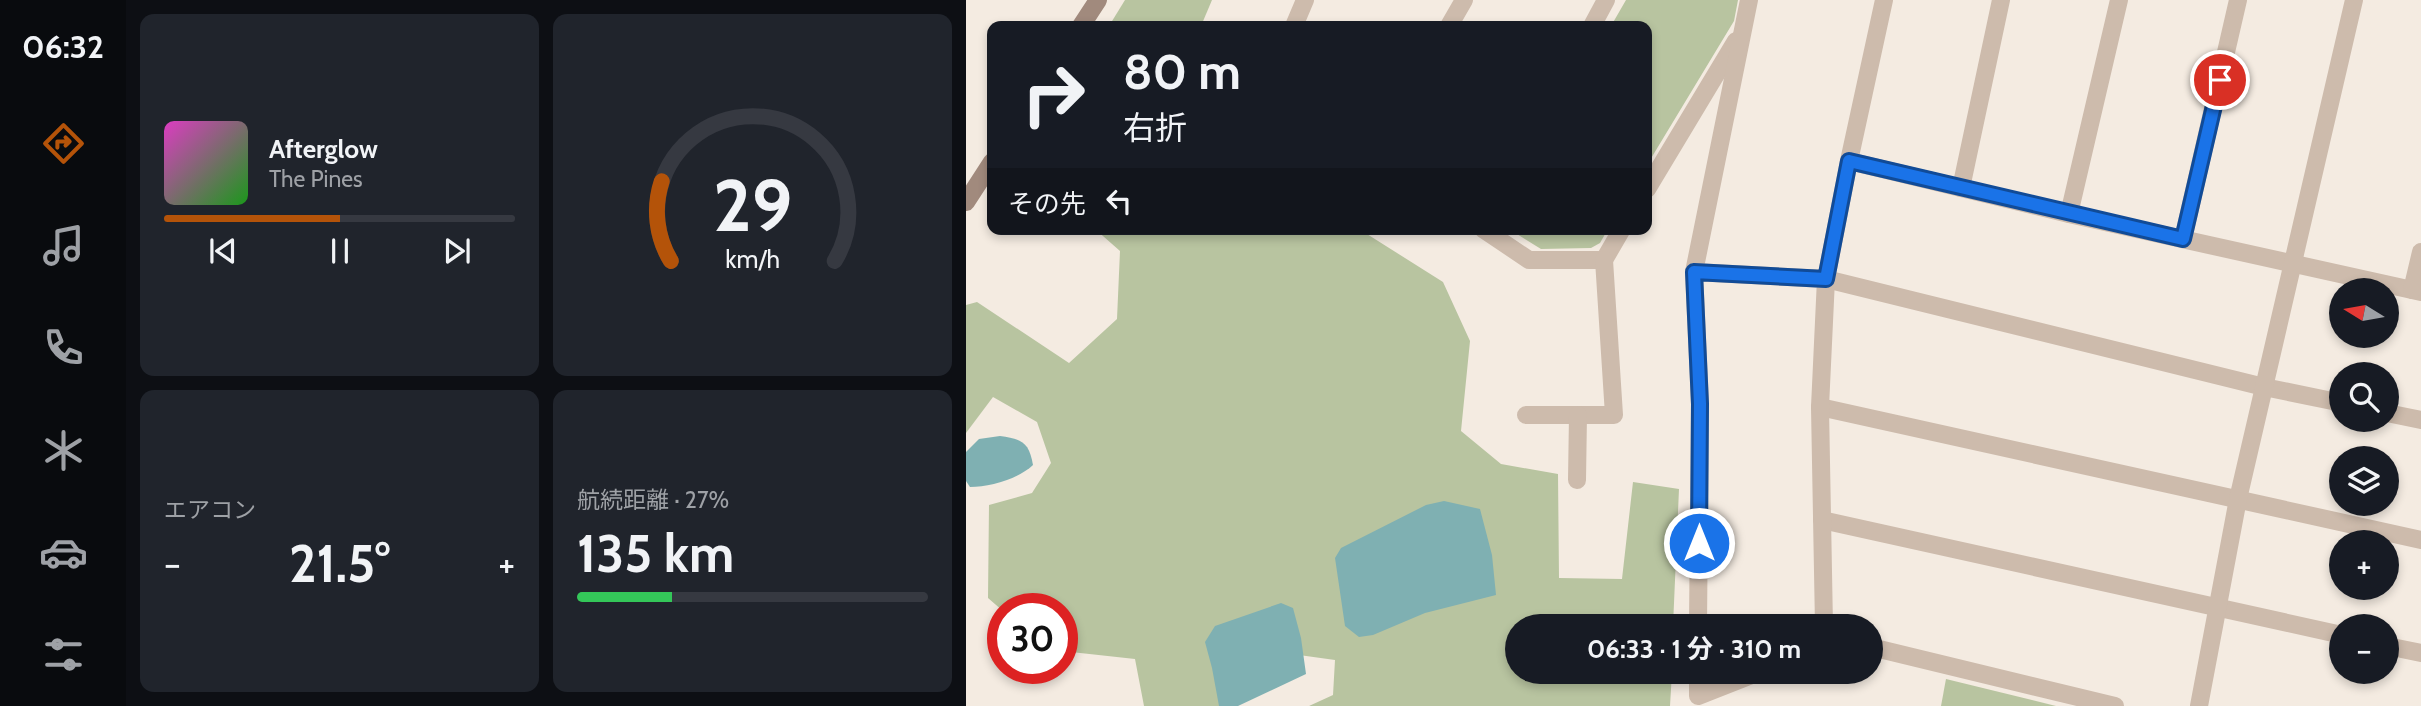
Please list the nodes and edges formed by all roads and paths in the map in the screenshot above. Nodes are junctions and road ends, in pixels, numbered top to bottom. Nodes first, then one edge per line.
1 (1098, 0) edge
2 (1305, 0) edge
3 (1464, 0) edge
4 (1606, 0) edge
5 (1749, 0) edge
6 (1884, 0) edge
7 (2001, 0) edge
8 (2119, 0) edge
9 (2238, 0) edge
10 (2354, 0) edge
11 (1084, 21) edge
12 (1296, 21) edge
13 (1452, 21) edge
14 (1595, 21) edge
15 (1743, 29) junction
16 (1849, 161) junction
17 (987, 170) edge
18 (1652, 181) edge
19 (1961, 188) junction
20 (966, 202) edge
21 (2069, 214) junction
22 (1492, 235) edge
23 (1619, 235) edge
24 (2183, 239) junction
25 (2421, 252) edge
26 (1604, 260) junction
27 (2294, 264) junction
28 (1694, 272) junction
29 (1826, 279) junction
30 (2417, 291) edge
31 (2264, 387) junction
32 (2329, 400) edge
33 (1820, 407) junction
34 (1526, 415) dead end
35 (1578, 415) junction
36 (2399, 415) edge
37 (2421, 420) edge
38 (1577, 480) dead end
39 (2238, 499) junction
40 (1822, 520) junction
41 (2421, 540) edge
42 (2218, 607) junction
43 (1698, 614) edge
44 (1824, 614) edge
45 (2329, 632) edge
46 (2399, 648) edge
47 (1883, 650) edge
48 (2421, 653) edge
49 (1698, 684) edge
50 (1728, 684) edge
51 (2115, 706) edge
52 (2199, 706) edge

1 - 11 street
2 - 12 street
3 - 13 street
4 - 14 street
5 - 15 street
6 - 16 street
7 - 19 street
8 - 21 street
9 - 24 street
10 - 27 street
15 - 18 street
15 - 28 street
16 - 19 street
16 - 29 street
17 - 20 street
19 - 21 street
21 - 24 street
22 - 26 street
23 - 26 street
24 - 27 street
25 - 30 street
26 - 35 street
27 - 30 street
27 - 31 street
28 - 29 street
28 - 43 street
29 - 31 street
29 - 33 street
31 - 32 street
31 - 39 street
33 - 39 street
33 - 40 street
34 - 35 street
35 - 38 street
36 - 37 street
39 - 41 street
39 - 42 street
40 - 42 street
40 - 44 street
42 - 45 street
42 - 52 street
46 - 48 street
47 - 51 street
49 - 50 street

